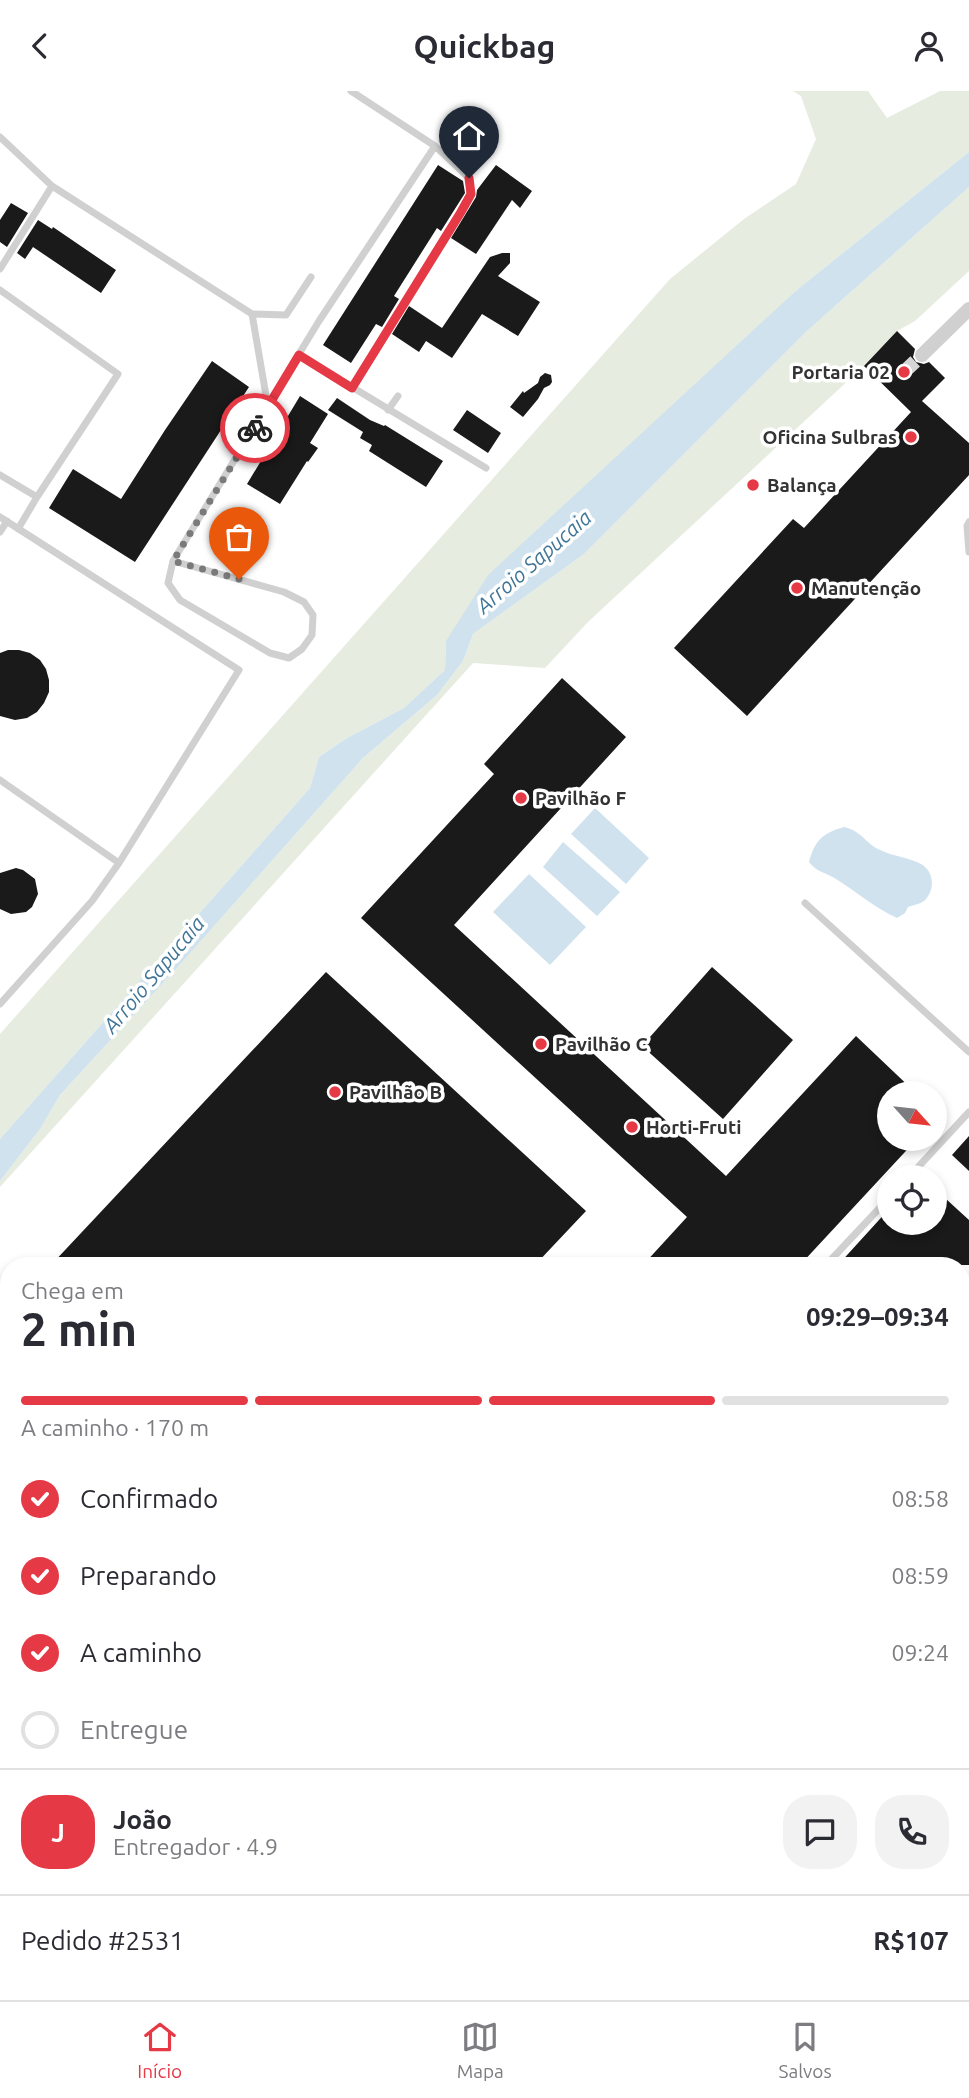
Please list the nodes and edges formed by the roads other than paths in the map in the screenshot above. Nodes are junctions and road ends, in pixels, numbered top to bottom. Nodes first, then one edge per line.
1 (351, 91) edge
2 (0, 137) edge
3 (435, 146) junction
4 (52, 186) junction
5 (0, 269) edge
6 (310, 277) dead end
7 (0, 290) edge
8 (969, 309) edge
9 (252, 314) junction
10 (299, 355) junction
11 (922, 355) tunnel mouth
12 (352, 388) junction
13 (398, 396) dead end
14 (268, 407) junction
15 (388, 410) junction
16 (486, 468) dead end
17 (0, 475) edge
18 (37, 498) junction
19 (3, 519) edge
20 (969, 522) edge
21 (18, 529) junction
22 (0, 532) edge
23 (969, 552) edge
24 (173, 561) junction
25 (0, 781) edge
26 (119, 863) junction
27 (806, 903) dead end
28 (0, 1004) edge
29 (969, 1052) edge
30 (969, 1112) edge
31 (920, 1165) edge
32 (877, 1211) edge
33 (834, 1257) edge

1 - 3 lane
2 - 4 lane
3 - 10 lane
3 - 12 lane
4 - 5 lane
4 - 9 lane
6 - 9 lane
7 - 18 lane
8 - 11 street
9 - 14 lane
10 - 12 lane
10 - 14 lane
12 - 15 lane
13 - 15 lane
14 - 24 lane
15 - 16 lane
17 - 18 lane
18 - 21 lane
19 - 21 lane
19 - 22 lane
20 - 23 lane
21 - 26 lane
24 - 24 lane
25 - 26 lane
26 - 28 lane
27 - 29 lane
30 - 31 lane
32 - 33 lane

